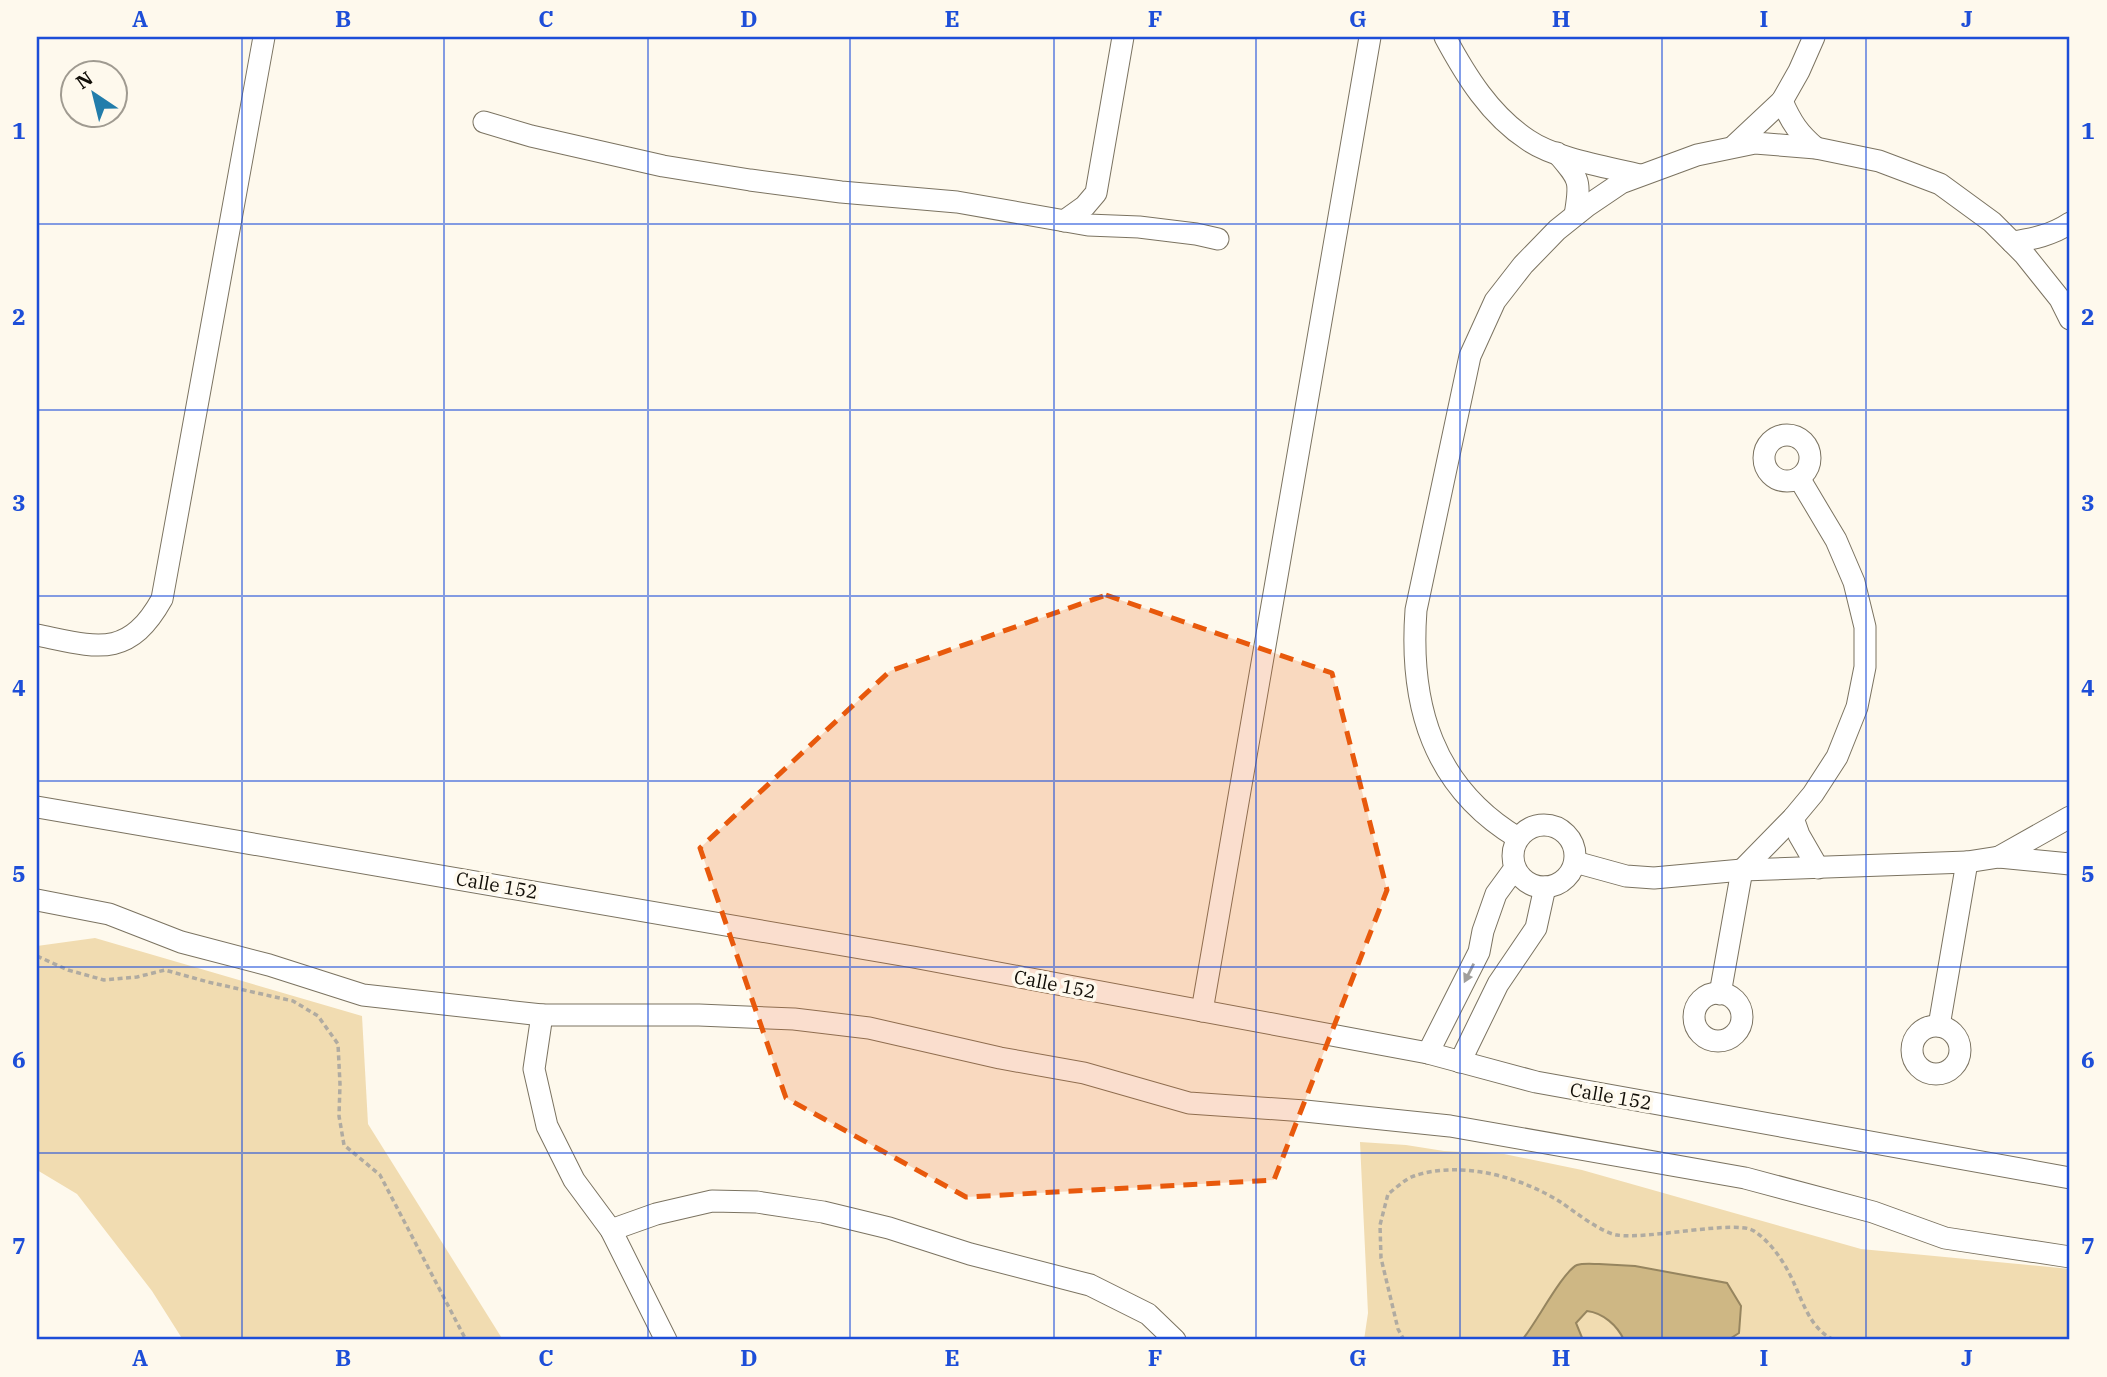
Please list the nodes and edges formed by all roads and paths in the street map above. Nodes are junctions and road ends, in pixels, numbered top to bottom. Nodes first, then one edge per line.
1 (264, 37) edge
2 (1124, 37) edge
3 (1370, 37) edge
4 (1444, 37) edge
5 (1814, 37) edge
6 (1782, 102) junction
7 (484, 122) dead end
8 (1732, 148) junction
9 (1816, 148) junction
10 (1556, 152) junction
11 (1640, 175) junction
12 (1096, 193) junction
13 (1575, 215) junction
14 (1064, 220) junction
15 (2070, 223) edge
16 (1121, 226) junction
17 (1218, 239) dead end
18 (2012, 242) junction
19 (2070, 319) edge
20 (1799, 478) dead end
21 (37, 635) edge
22 (37, 807) edge
23 (2070, 817) edge
24 (1793, 818) junction
25 (1518, 838) junction
26 (1999, 857) junction
27 (1575, 862) junction
28 (1967, 862) junction
29 (2070, 864) edge
30 (1515, 867) junction
31 (1818, 868) junction
32 (1742, 870) junction
33 (1545, 887) junction
34 (37, 900) edge
35 (37, 956) edge
36 (1720, 994) dead end
37 (1202, 1011) junction
38 (542, 1015) junction
39 (1939, 1027) dead end
40 (1428, 1054) junction
41 (1460, 1062) junction
42 (2070, 1178) edge
43 (611, 1230) junction
44 (2070, 1257) edge
45 (467, 1340) edge
46 (666, 1340) edge
47 (1175, 1340) edge
48 (1404, 1340) edge
49 (1835, 1340) edge

1 - 21 street
2 - 12 street
3 - 37 street
4 - 10 street
5 - 6 street
6 - 8 street
6 - 9 street
7 - 14 street
8 - 9 street
8 - 11 street
9 - 18 street
10 - 11 street
10 - 13 street
11 - 13 street
12 - 14 street
12 - 16 street
13 - 25 street
14 - 16 street
15 - 18 street
16 - 17 street
18 - 19 street
20 - 24 street
22 - 37 street, Calle 152
23 - 26 street
24 - 31 street
24 - 32 street
25 - 27 street
25 - 30 street
26 - 28 street
26 - 29 street
27 - 32 street
27 - 33 street
28 - 31 street
28 - 39 street
30 - 33 street
30 -> 40 street
31 - 32 street
32 - 36 street
33 - 41 street
34 - 38 street
35 - 45 path
37 - 40 street, Calle 152
38 - 43 street
38 - 44 street
40 - 41 street, Calle 152
41 - 42 street, Calle 152
43 - 46 street
43 - 47 street
48 - 49 path

